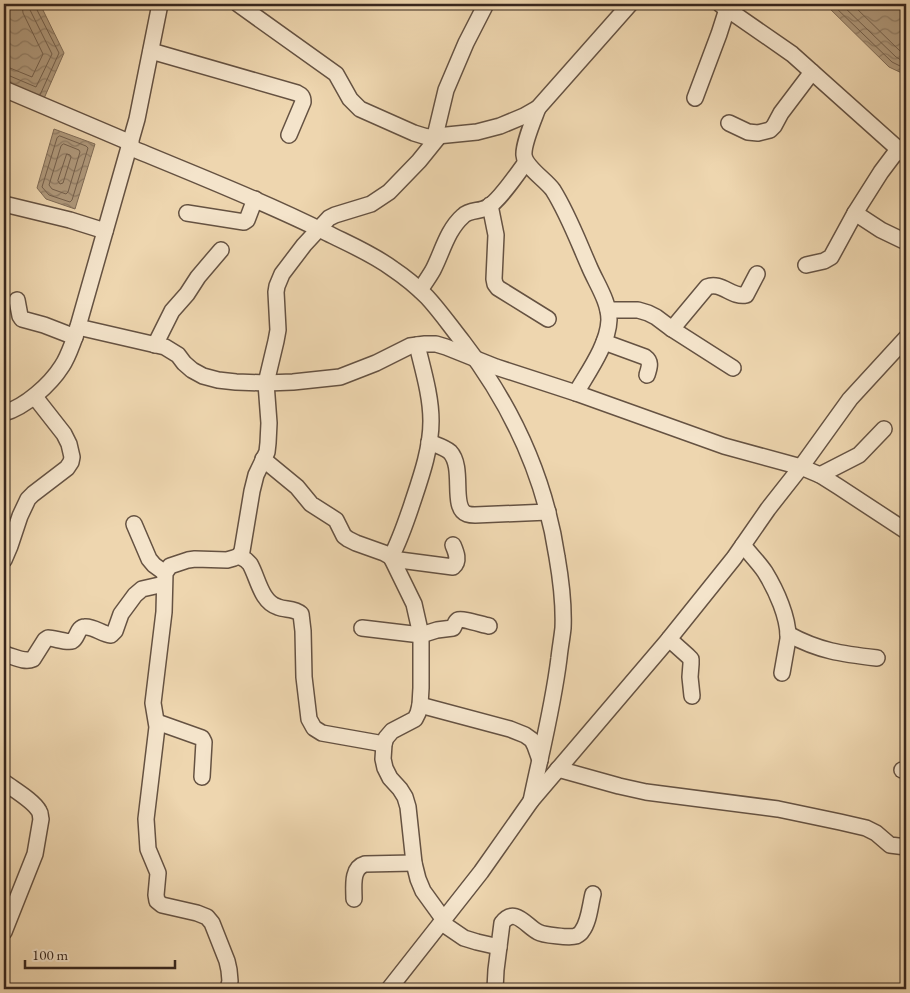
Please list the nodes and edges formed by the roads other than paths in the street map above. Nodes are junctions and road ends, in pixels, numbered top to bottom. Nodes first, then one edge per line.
1 (160, 4) edge
2 (238, 4) edge
3 (486, 4) edge
4 (630, 4) edge
5 (723, 6) edge
6 (151, 51) junction
7 (812, 72) junction
8 (4, 89) edge
9 (695, 98) dead end
10 (538, 108) junction
11 (730, 123) dead end
12 (288, 135) dead end
13 (438, 136) junction
14 (130, 145) junction
15 (903, 152) edge
16 (526, 162) junction
17 (255, 199) junction
18 (4, 204) edge
19 (490, 205) junction
20 (187, 213) dead end
21 (854, 213) junction
22 (320, 229) junction
23 (105, 231) junction
24 (906, 242) edge
25 (221, 250) dead end
26 (806, 265) dead end
27 (757, 274) dead end
28 (420, 290) junction
29 (17, 300) dead end
30 (608, 310) junction
31 (548, 319) dead end
32 (672, 329) junction
33 (77, 332) junction
34 (906, 338) edge
35 (604, 342) junction
36 (155, 345) junction
37 (418, 345) junction
38 (476, 359) junction
39 (733, 368) dead end
40 (647, 375) dead end
41 (266, 383) junction
42 (576, 393) junction
43 (35, 397) junction
44 (4, 413) edge
45 (884, 429) dead end
46 (429, 442) junction
47 (263, 459) junction
48 (801, 467) junction
49 (820, 475) junction
50 (548, 512) junction
51 (134, 524) dead end
52 (906, 531) edge
53 (453, 544) dead end
54 (743, 545) junction
55 (239, 556) junction
56 (392, 558) junction
57 (4, 560) edge
58 (165, 578) junction
59 (489, 626) dead end
60 (362, 628) dead end
61 (788, 634) junction
62 (421, 635) junction
63 (669, 639) junction
64 (4, 654) edge
65 (877, 658) dead end
66 (782, 673) dead end
67 (692, 696) dead end
68 (420, 705) junction
69 (157, 722) junction
70 (384, 744) junction
71 (540, 760) junction
72 (558, 769) junction
73 (202, 777) dead end
74 (4, 782) edge
75 (531, 801) junction
76 (906, 846) edge
77 (414, 864) junction
78 (593, 894) dead end
79 (354, 899) dead end
80 (443, 922) junction
81 (4, 932) edge
82 (499, 947) junction
83 (228, 989) edge
84 (389, 989) edge
85 (495, 989) edge

1 - 6 street
2 - 13 street
3 - 13 street
4 - 10 street
5 - 7 street
5 - 9 street
6 - 12 street
6 - 14 street
7 - 11 street
7 - 15 street
8 - 14 street
10 - 13 street
10 - 16 street
13 - 22 street
14 - 17 street
14 - 23 street
15 - 21 street
16 - 19 street
16 - 30 street
17 - 20 street
17 - 22 street
18 - 23 street
19 - 28 street
19 - 31 street
21 - 24 street
21 - 26 street
22 - 28 street
22 - 41 street
23 - 33 street
25 - 36 street
27 - 32 street
28 - 38 street
29 - 33 street
30 - 32 street
30 - 35 street
32 - 39 street
33 - 36 street
33 - 43 street
34 - 48 street
35 - 40 street
35 - 42 street
36 - 41 street
37 - 38 street
37 - 41 street
37 - 46 street
38 - 42 street
38 - 50 street
41 - 47 street
42 - 48 street
43 - 44 street
43 - 57 street
45 - 49 street
46 - 50 street
46 - 56 street
47 - 55 street
47 - 56 street
48 - 49 street
48 - 54 street
49 - 52 street
50 - 71 street
51 - 58 street
53 - 56 street
54 - 61 street
54 - 63 street
55 - 58 street
55 - 70 street
56 - 62 street
58 - 64 street
58 - 69 street
59 - 62 street
60 - 62 street
61 - 65 street
61 - 66 street
62 - 68 street
63 - 67 street
63 - 72 street
68 - 70 street
68 - 71 street
69 - 73 street
69 - 83 street
70 - 77 street
71 - 75 street
72 - 75 street
72 - 76 street
74 - 81 street
75 - 80 street
77 - 79 street
77 - 80 street
78 - 82 street
80 - 82 street
80 - 84 street
82 - 85 street

